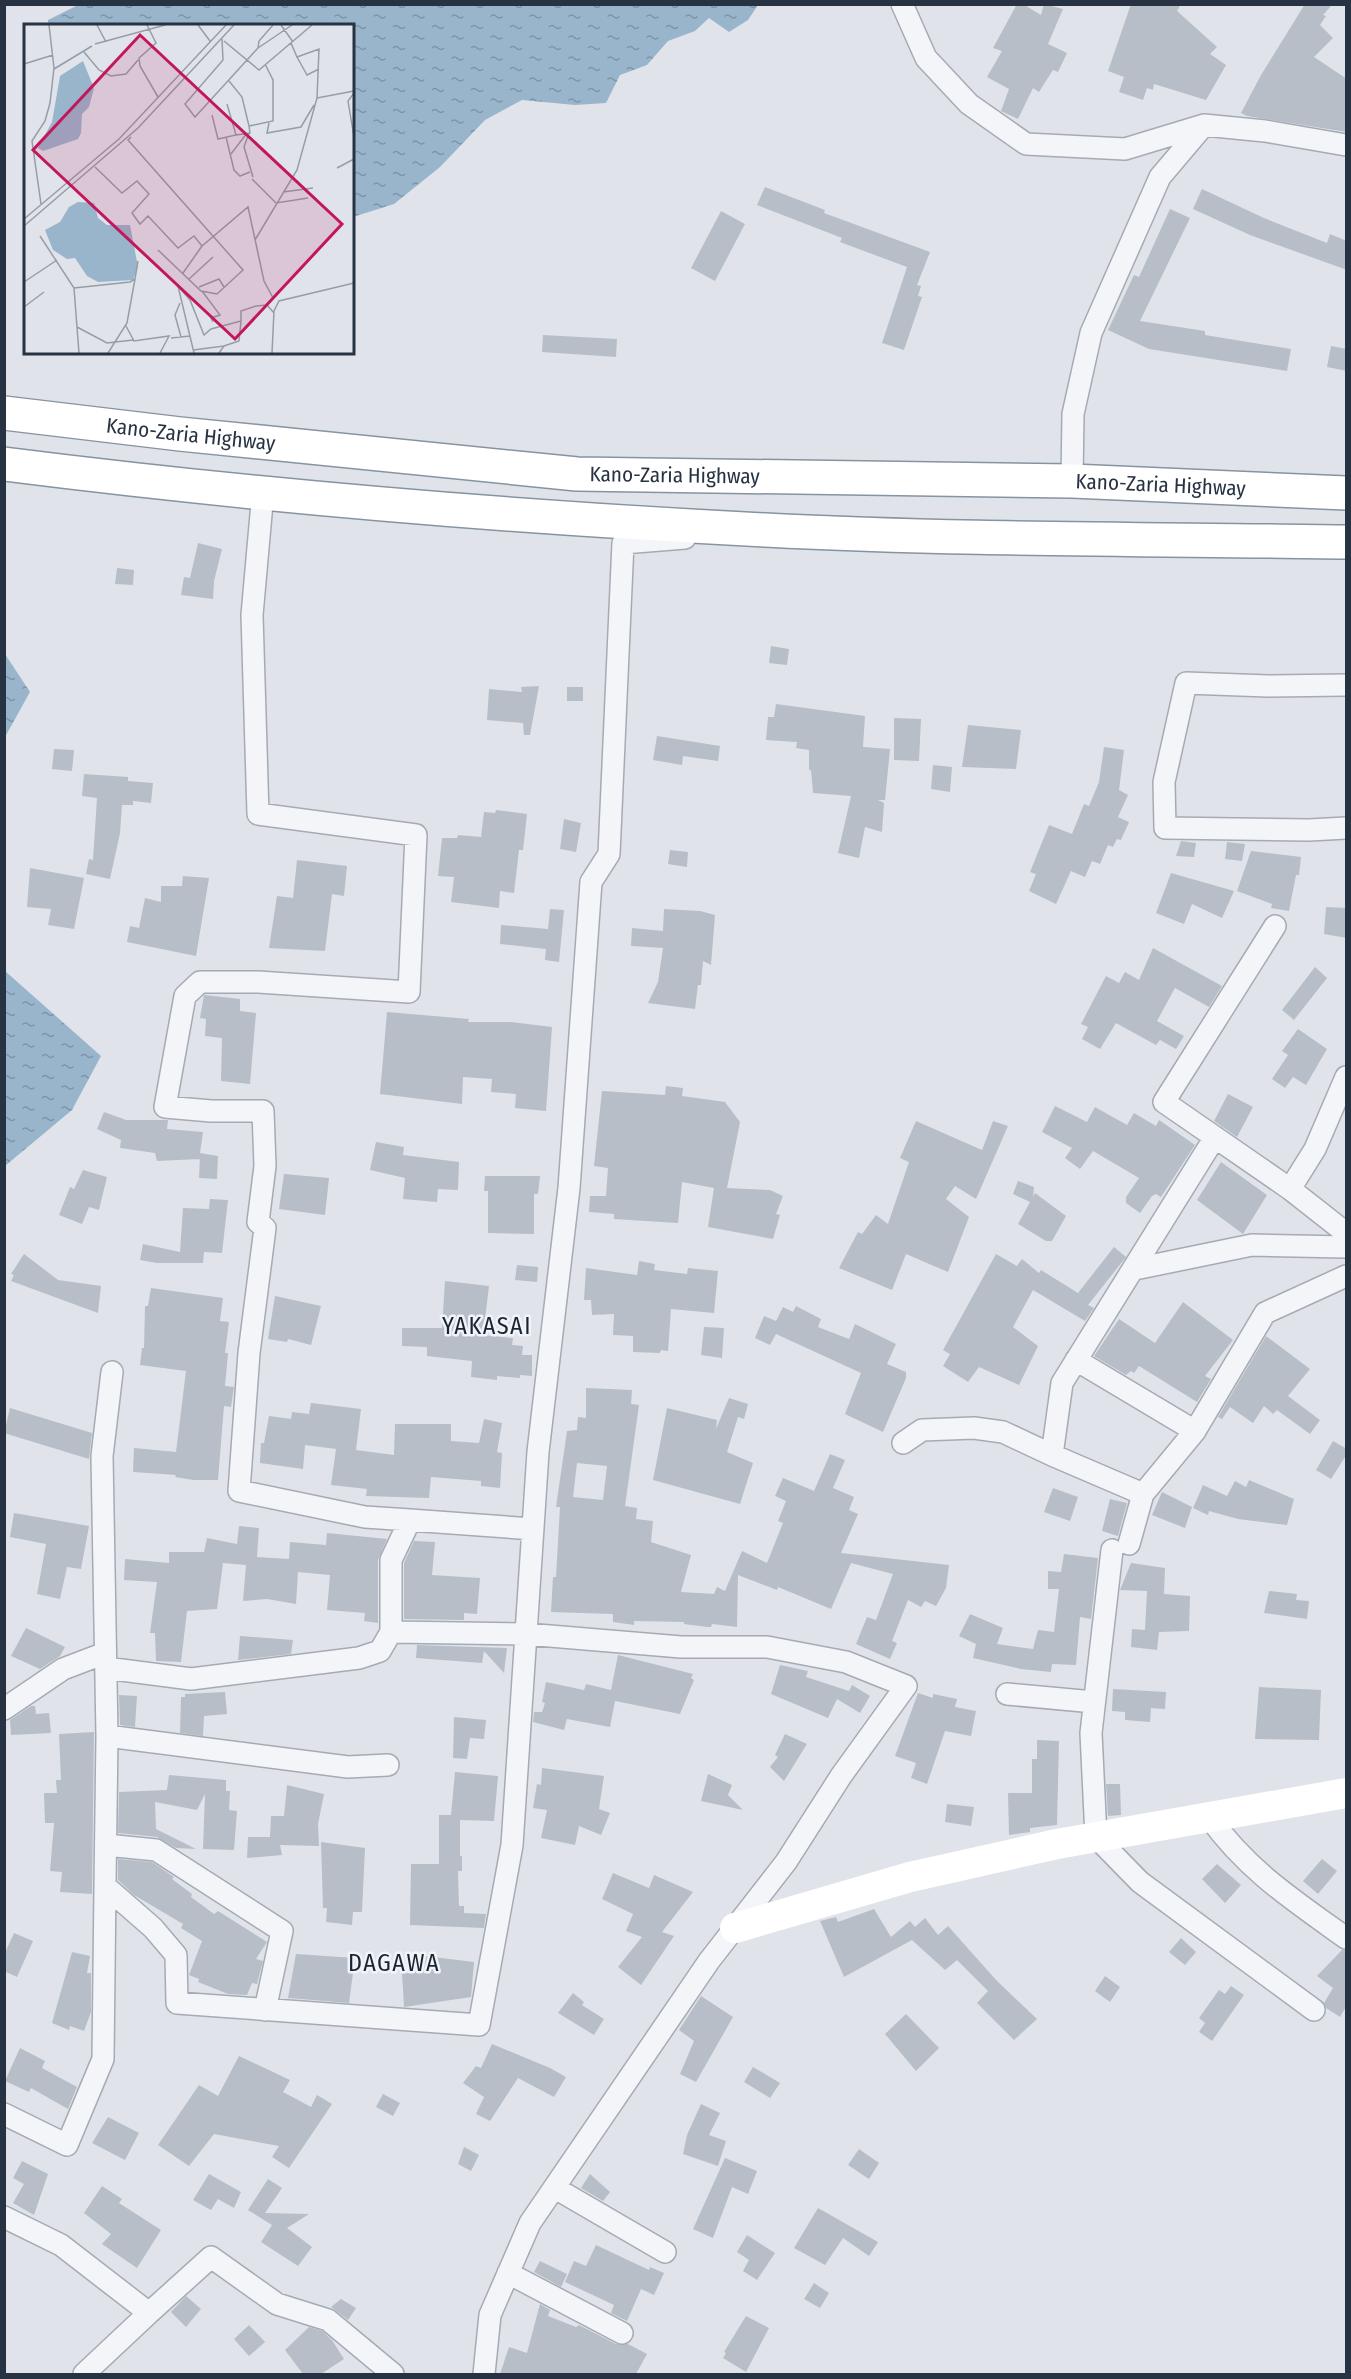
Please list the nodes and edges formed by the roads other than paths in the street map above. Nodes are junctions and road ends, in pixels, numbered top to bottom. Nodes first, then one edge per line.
1 (902, 4) edge
2 (1204, 125) junction
3 (1347, 145) edge
4 (4, 413) edge
5 (4, 464) edge
6 (1072, 481) junction
7 (263, 492) junction
8 (1347, 493) edge
9 (769, 530) junction
10 (1347, 542) edge
11 (1347, 685) edge
12 (1347, 828) edge
13 (1275, 926) dead end
14 (1347, 1077) edge
15 (1215, 1137) junction
16 (1290, 1189) junction
17 (1347, 1233) edge
18 (1347, 1247) edge
19 (1135, 1269) junction
20 (1347, 1276) edge
21 (1076, 1360) junction
22 (112, 1372) dead end
23 (1196, 1431) junction
24 (903, 1443) dead end
25 (1052, 1455) junction
26 (1143, 1494) junction
27 (410, 1520) junction
28 (533, 1529) junction
29 (391, 1632) junction
30 (526, 1634) junction
31 (106, 1660) junction
32 (1007, 1694) dead end
33 (1094, 1702) junction
34 (4, 1708) edge
35 (107, 1736) junction
36 (388, 1765) dead end
37 (1347, 1793) edge
38 (1209, 1817) junction
39 (1096, 1837) junction
40 (116, 1846) dead end
41 (105, 1886) junction
42 (735, 1928) junction
43 (1347, 1938) edge
44 (265, 2010) junction
45 (1314, 2010) dead end
46 (4, 2115) edge
47 (555, 2188) junction
48 (4, 2217) edge
49 (665, 2252) dead end
50 (508, 2273) junction
51 (149, 2313) junction
52 (621, 2334) dead end
53 (84, 2374) edge
54 (393, 2374) edge
55 (484, 2374) edge

1 - 2 street
2 - 3 street
2 - 6 street
4 - 6 highway, Kano-Zaria Highway
5 - 7 highway
6 - 8 highway, Kano-Zaria Highway
7 - 9 highway
7 - 27 street
9 - 10 highway
9 - 28 street
11 - 12 street
13 - 15 street
14 - 16 street
15 - 16 street
15 - 19 street
16 - 17 street
18 - 19 street
19 - 21 street
20 - 23 street
21 - 23 street
21 - 25 street
22 - 31 street
23 - 26 street
24 - 25 street
25 - 26 street
26 - 33 street
27 - 28 street
27 - 29 street
28 - 30 street
29 - 30 street
29 - 31 street
30 - 42 street
30 - 44 street
31 - 34 street
31 - 35 street
32 - 33 street
33 - 39 street
35 - 36 street
35 - 41 street
37 - 38 street
38 - 39 street
38 - 43 street
39 - 42 street
39 - 45 street
40 - 44 street
41 - 44 street
41 - 46 street
42 - 47 street
47 - 49 street
47 - 50 street
48 - 51 street
50 - 52 street
50 - 55 street
51 - 53 street
51 - 54 street

